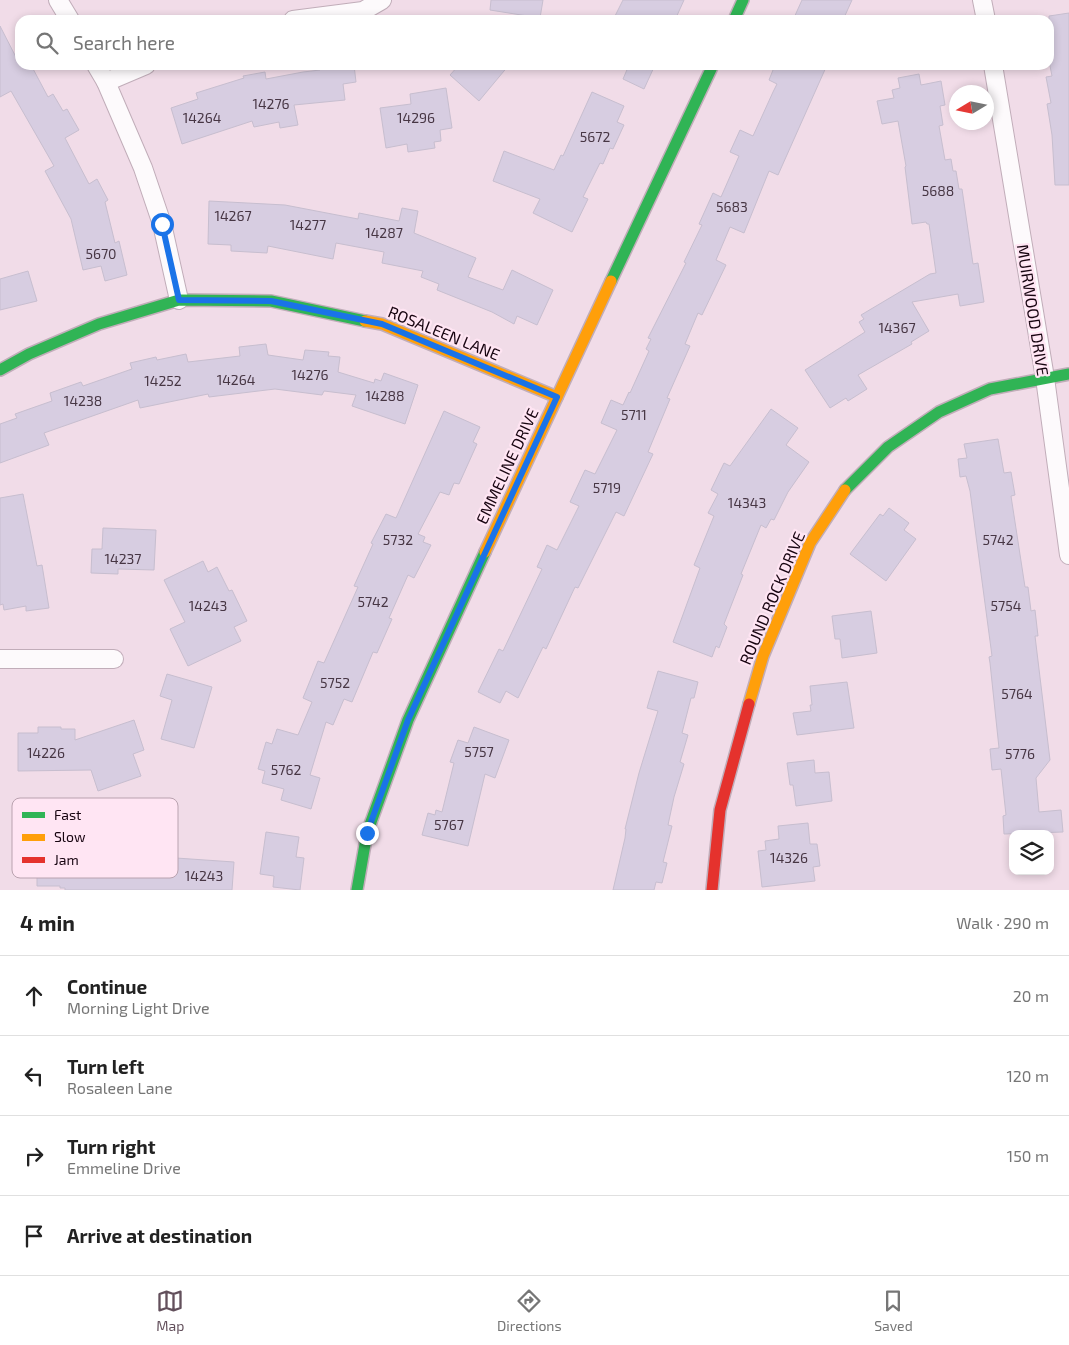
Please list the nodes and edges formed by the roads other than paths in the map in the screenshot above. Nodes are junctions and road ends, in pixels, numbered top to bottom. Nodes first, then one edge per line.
1 (58, 0) edge
2 (382, 0) edge
3 (743, 0) edge
4 (982, 0) edge
5 (67, 15) edge
6 (332, 15) edge
7 (736, 15) edge
8 (985, 15) edge
9 (99, 70) edge
10 (134, 70) edge
11 (711, 70) edge
12 (994, 70) edge
13 (106, 82) junction
14 (179, 300) junction
15 (0, 370) edge
16 (1069, 374) edge
17 (1045, 378) junction
18 (557, 397) junction
19 (1069, 555) edge
20 (0, 659) edge
21 (114, 659) dead end
22 (357, 890) edge
23 (712, 890) edge

1 - 5 street
2 - 6 street
3 - 7 street
4 - 8 street
9 - 13 street
10 - 13 street
11 - 18 street, EMMELINE DRIVE
12 - 17 street, MUIRWOOD DRIVE
13 - 14 street
14 - 15 street, ROSALEEN LANE
14 - 18 street, ROSALEEN LANE
16 - 17 street, ROUND ROCK DRIVE
17 - 19 street, MUIRWOOD DRIVE
17 - 23 street, ROUND ROCK DRIVE
18 - 22 street, EMMELINE DRIVE
20 - 21 street

